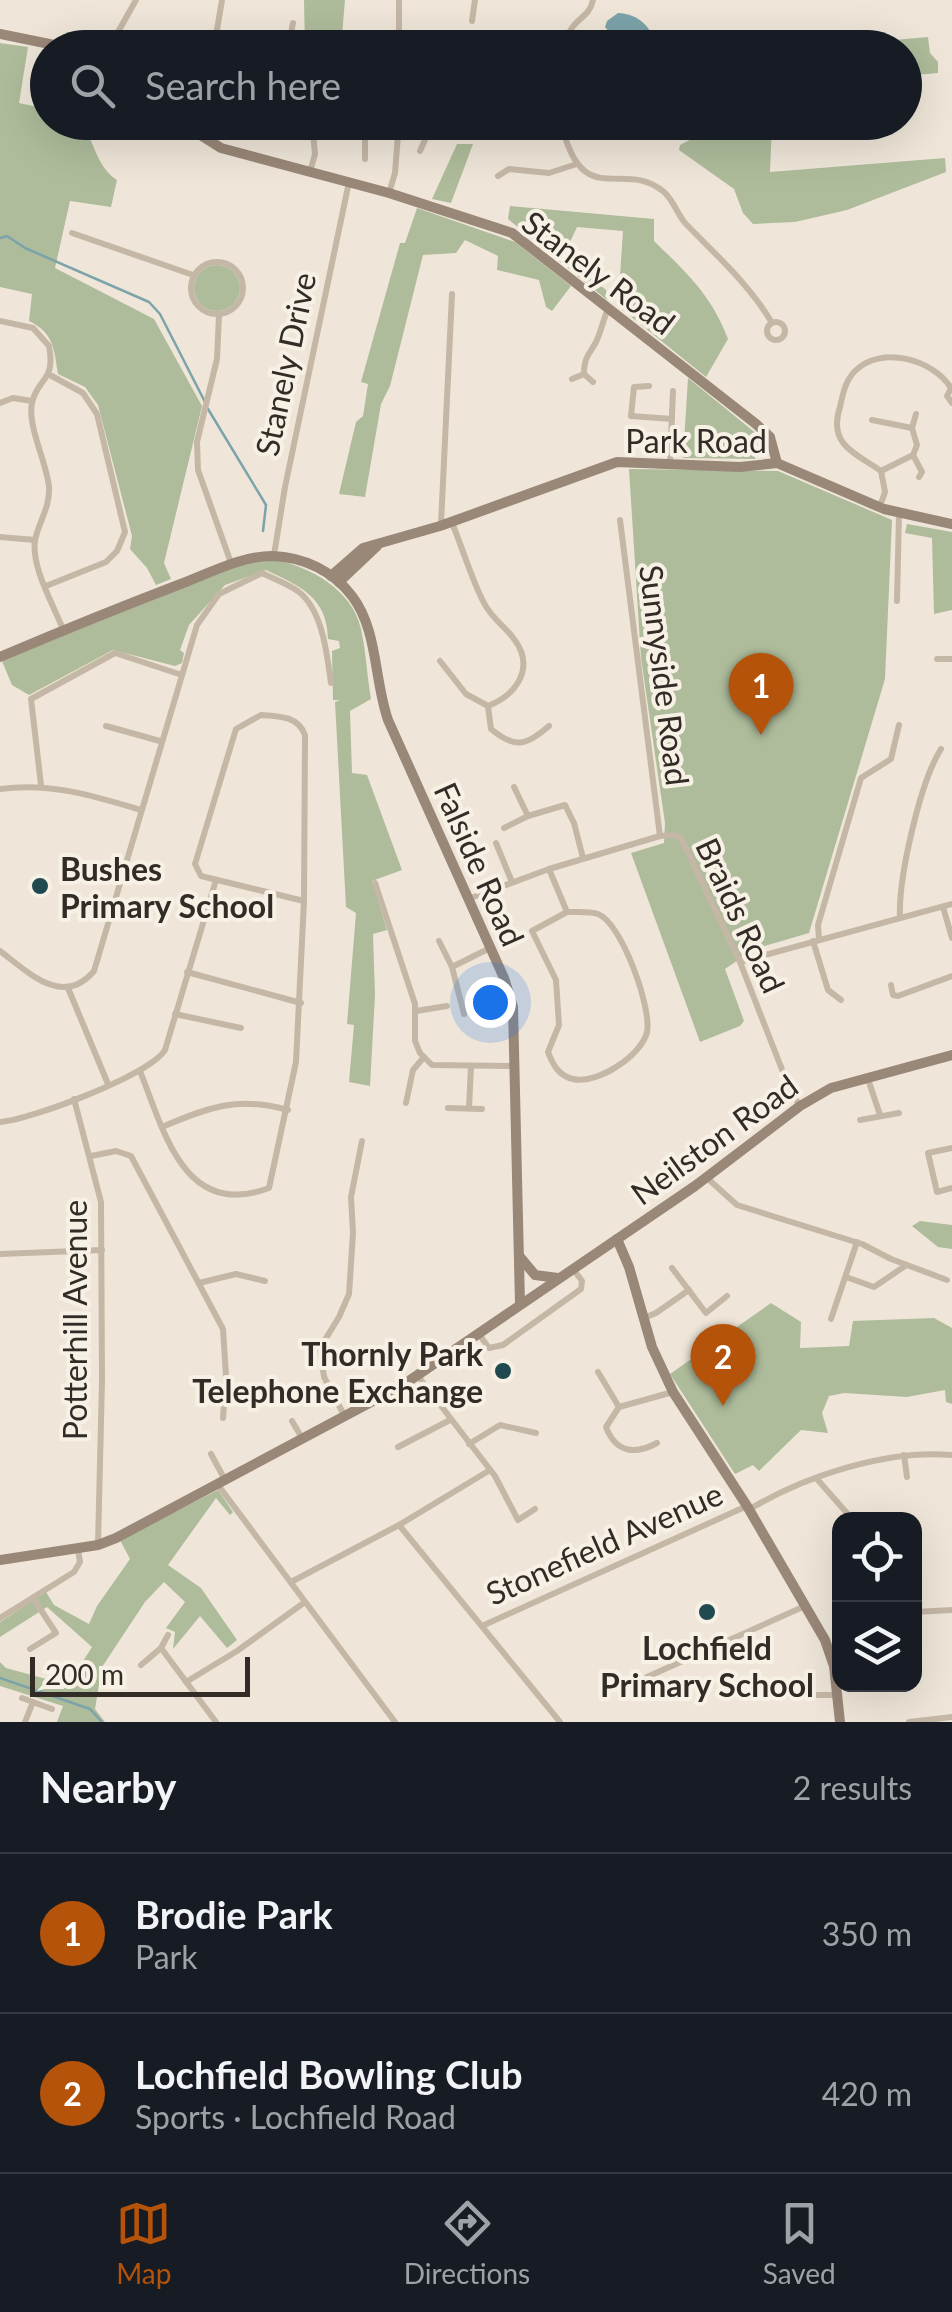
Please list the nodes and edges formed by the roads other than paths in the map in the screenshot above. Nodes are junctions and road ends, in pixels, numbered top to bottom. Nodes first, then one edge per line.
1 (136, 0) edge
2 (222, 0) edge
3 (398, 0) edge
4 (475, 0) edge
5 (593, 0) edge
6 (472, 21) dead end
7 (293, 22) dead end
8 (119, 30) edge
9 (217, 30) edge
10 (291, 30) edge
11 (399, 30) edge
12 (568, 30) edge
13 (0, 34) edge
14 (30, 40) edge
15 (208, 140) edge
16 (314, 140) edge
17 (365, 140) edge
18 (398, 140) edge
19 (425, 140) edge
20 (568, 140) edge
21 (420, 151) dead end
22 (365, 158) dead end
23 (577, 164) junction
24 (310, 173) junction
25 (498, 176) dead end
26 (349, 182) junction
27 (389, 194) junction
28 (72, 233) dead end
29 (193, 276) junction
30 (452, 294) dead end
31 (608, 309) junction
32 (219, 315) junction
33 (0, 322) edge
34 (772, 323) dead end
35 (50, 374) junction
36 (584, 374) junction
37 (572, 379) dead end
38 (594, 382) dead end
39 (649, 386) dead end
40 (951, 387) edge
41 (672, 391) dead end
42 (32, 400) junction
43 (0, 403) edge
44 (952, 403) edge
45 (916, 414) dead end
46 (672, 419) junction
47 (872, 420) dead end
48 (912, 428) junction
49 (913, 455) junction
50 (670, 462) junction
51 (777, 463) junction
52 (882, 472) junction
53 (919, 477) dead end
54 (880, 508) junction
55 (900, 514) junction
56 (620, 520) dead end
57 (446, 524) junction
58 (952, 524) edge
59 (0, 536) edge
60 (35, 540) junction
61 (274, 556) junction
62 (232, 564) junction
63 (335, 579) junction
64 (46, 586) junction
65 (897, 600) dead end
66 (64, 630) junction
67 (0, 658) edge
68 (938, 659) dead end
69 (952, 659) edge
70 (440, 662) dead end
71 (182, 675) junction
72 (331, 683) dead end
73 (488, 706) junction
74 (899, 725) dead end
75 (106, 726) dead end
76 (548, 726) dead end
77 (160, 741) junction
78 (941, 749) dead end
79 (41, 785) junction
80 (514, 787) dead end
81 (0, 789) edge
82 (141, 810) junction
83 (528, 816) junction
84 (504, 828) dead end
85 (660, 836) junction
86 (496, 843) dead end
87 (583, 858) junction
88 (549, 869) junction
89 (216, 880) junction
90 (512, 882) junction
91 (375, 883) dead end
92 (468, 898) junction
93 (304, 901) junction
94 (948, 905) edge
95 (567, 912) junction
96 (900, 918) junction
97 (952, 938) edge
98 (816, 940) junction
99 (440, 941) dead end
100 (490, 948) junction
101 (0, 951) edge
102 (740, 962) junction
103 (452, 966) junction
104 (187, 972) junction
105 (952, 976) edge
106 (890, 985) dead end
107 (68, 988) junction
108 (841, 1000) dead end
109 (302, 1003) junction
110 (447, 1006) dead end
111 (416, 1011) junction
112 (174, 1014) junction
113 (464, 1014) dead end
114 (242, 1028) dead end
115 (952, 1054) edge
116 (424, 1058) junction
117 (471, 1066) junction
118 (514, 1066) junction
119 (140, 1071) junction
120 (868, 1077) junction
121 (108, 1084) junction
122 (74, 1099) junction
123 (406, 1103) dead end
124 (800, 1106) junction
125 (448, 1108) dead end
126 (469, 1108) junction
127 (482, 1108) dead end
128 (288, 1110) junction
129 (899, 1114) dead end
130 (880, 1115) junction
131 (860, 1120) dead end
132 (0, 1122) edge
133 (162, 1127) junction
134 (362, 1141) dead end
135 (952, 1148) edge
136 (91, 1156) junction
137 (706, 1177) junction
138 (952, 1188) edge
139 (617, 1239) junction
140 (856, 1242) junction
141 (102, 1250) junction
142 (518, 1252) junction
143 (0, 1254) edge
144 (906, 1265) junction
145 (572, 1268) junction
146 (672, 1268) dead end
147 (846, 1276) junction
148 (558, 1278) junction
149 (947, 1280) dead end
150 (264, 1282) dead end
151 (199, 1283) junction
152 (689, 1290) junction
153 (727, 1296) dead end
154 (520, 1304) junction
155 (644, 1318) junction
156 (831, 1319) dead end
157 (478, 1333) junction
158 (598, 1372) dead end
159 (418, 1376) junction
160 (672, 1392) junction
161 (619, 1407) junction
162 (345, 1416) junction
163 (223, 1418) dead end
164 (450, 1420) junction
165 (292, 1421) dead end
166 (536, 1433) dead end
167 (302, 1440) junction
168 (658, 1443) dead end
169 (468, 1444) junction
170 (398, 1447) dead end
171 (212, 1454) dead end
172 (904, 1454) junction
173 (952, 1455) edge
174 (490, 1470) junction
175 (907, 1477) dead end
176 (817, 1479) junction
177 (222, 1483) junction
178 (748, 1508) junction
179 (535, 1509) dead end
180 (846, 1512) edge
181 (399, 1525) junction
182 (98, 1545) junction
183 (78, 1548) junction
184 (0, 1560) edge
185 (290, 1582) junction
186 (33, 1598) junction
187 (305, 1602) junction
188 (805, 1606) junction
189 (952, 1610) edge
190 (922, 1612) edge
191 (0, 1618) edge
192 (482, 1626) junction
193 (168, 1634) dead end
194 (160, 1648) junction
195 (30, 1649) dead end
196 (832, 1649) edge
197 (141, 1664) dead end
198 (647, 1677) dead end
199 (186, 1682) junction
200 (837, 1692) edge
201 (837, 1695) junction
202 (772, 1696) dead end
203 (22, 1698) dead end
204 (33, 1702) junction
205 (52, 1709) dead end
206 (952, 1717) edge
207 (26, 1722) edge
208 (216, 1722) edge
209 (395, 1722) edge
210 (560, 1722) edge
211 (840, 1722) edge
212 (909, 1722) edge

1 - 8 street
2 - 9 street
3 - 11 street
4 - 6 street
5 - 12 street
7 - 10 street
13 - 14 street
15 - 24 street, Stanely Road
16 - 24 street
17 - 22 street
18 - 27 street
19 - 21 street
20 - 23 street
23 - 25 street
23 - 34 street
24 - 26 street, Stanely Road
26 - 27 street, Stanely Road
26 - 61 street, Stanely Drive
27 - 31 street, Stanely Road
28 - 29 street
29 - 32 street
29 - 32 street
30 - 57 street
31 - 36 street
31 - 51 street, Stanely Road
32 - 62 street
33 - 35 street
35 - 42 street
35 - 64 street
36 - 37 street
36 - 38 street
39 - 46 street
40 - 44 street
40 - 52 street
41 - 46 street
42 - 43 street
42 - 60 street
45 - 48 street
46 - 50 street
47 - 48 street
48 - 49 street
49 - 52 street
49 - 53 street
50 - 51 street, Park Road
50 - 57 street, Park Road
51 - 54 street, Park Road
52 - 54 street
54 - 55 street, Park Road
55 - 58 street, Park Road
55 - 65 street
56 - 85 street, Sunnyside Road
57 - 63 street, Park Road
57 - 73 street
59 - 60 street
60 - 64 street
61 - 62 street
61 - 63 street
62 - 66 street
63 - 92 street, Falside Road
64 - 66 street
66 - 67 street
68 - 69 street
70 - 73 street
71 - 72 street
71 - 77 street
71 - 79 street
73 - 76 street
74 - 98 street
75 - 77 street
77 - 82 street
78 - 96 street
79 - 81 street
79 - 82 street
80 - 83 street
82 - 107 street
83 - 84 street
83 - 87 street
85 - 87 street, Braids Road
85 - 102 street, Braids Road
86 - 90 street
87 - 88 street, Braids Road
88 - 90 street, Braids Road
88 - 95 street
89 - 93 street
89 - 93 street
89 - 104 street
90 - 92 street, Braids Road
91 - 111 street
92 - 100 street, Falside Road
93 - 109 street
94 - 96 street
94 - 97 street
95 - 95 street
96 - 98 street
98 - 102 street
98 - 108 street
99 - 103 street
100 - 103 street
100 - 118 street, Falside Road
101 - 107 street
102 - 124 street, Braids Road
103 - 113 street
104 - 109 street
104 - 112 street
105 - 106 street
107 - 121 street
109 - 128 street
110 - 111 street
111 - 116 street
112 - 114 street
112 - 119 street
115 - 120 street, Neilston Road
116 - 117 street
116 - 123 street
117 - 118 street
117 - 126 street
118 - 142 street, Falside Road
119 - 121 street
119 - 133 street
120 - 124 street, Neilston Road
120 - 130 street
121 - 122 street
122 - 132 street
122 - 136 street, Potterhill Avenue
124 - 137 street, Neilston Road
125 - 126 street
126 - 127 street
128 - 133 street
128 - 133 street
129 - 130 street
130 - 131 street
134 - 162 street
135 - 138 street
136 - 141 street, Potterhill Avenue
136 - 151 street
137 - 139 street, Neilston Road
137 - 140 street
139 - 145 street, Neilston Road
139 - 155 street
140 - 144 street
140 - 147 street
141 - 143 street
141 - 182 street, Potterhill Avenue
142 - 148 street
142 - 154 street, Falside Road
144 - 147 street
144 - 149 street
145 - 148 street, Neilston Road
145 - 157 street
146 - 152 street
147 - 156 street
148 - 154 street, Neilston Road
150 - 151 street
151 - 163 street
152 - 153 street
152 - 155 street
154 - 157 street, Neilston Road
155 - 160 street
157 - 159 street, Neilston Road
158 - 161 street
159 - 162 street, Neilston Road
159 - 164 street
160 - 161 street
160 - 178 street
161 - 168 street
162 - 167 street, Neilston Road
164 - 169 street
164 - 170 street
165 - 167 street
166 - 169 street
167 - 177 street, Neilston Road
169 - 174 street
171 - 177 street
172 - 173 street, Stonefield Avenue
172 - 175 street
172 - 176 street, Stonefield Avenue
174 - 179 street
174 - 181 street
176 - 178 street, Stonefield Avenue
176 - 180 street
177 - 182 street, Neilston Road
177 - 185 street
178 - 188 street
178 - 192 street, Stonefield Avenue
181 - 185 street
181 - 192 street
182 - 183 street, Neilston Road
183 - 184 street, Neilston Road
183 - 186 street
185 - 187 street
186 - 191 street
186 - 195 street
187 - 199 street
187 - 209 street
188 - 196 street
188 - 198 street
189 - 190 street
192 - 210 street
193 - 194 street
194 - 197 street
194 - 199 street
199 - 208 street
200 - 201 street
201 - 202 street
201 - 211 street
203 - 204 street
204 - 205 street
204 - 207 street
206 - 212 street

